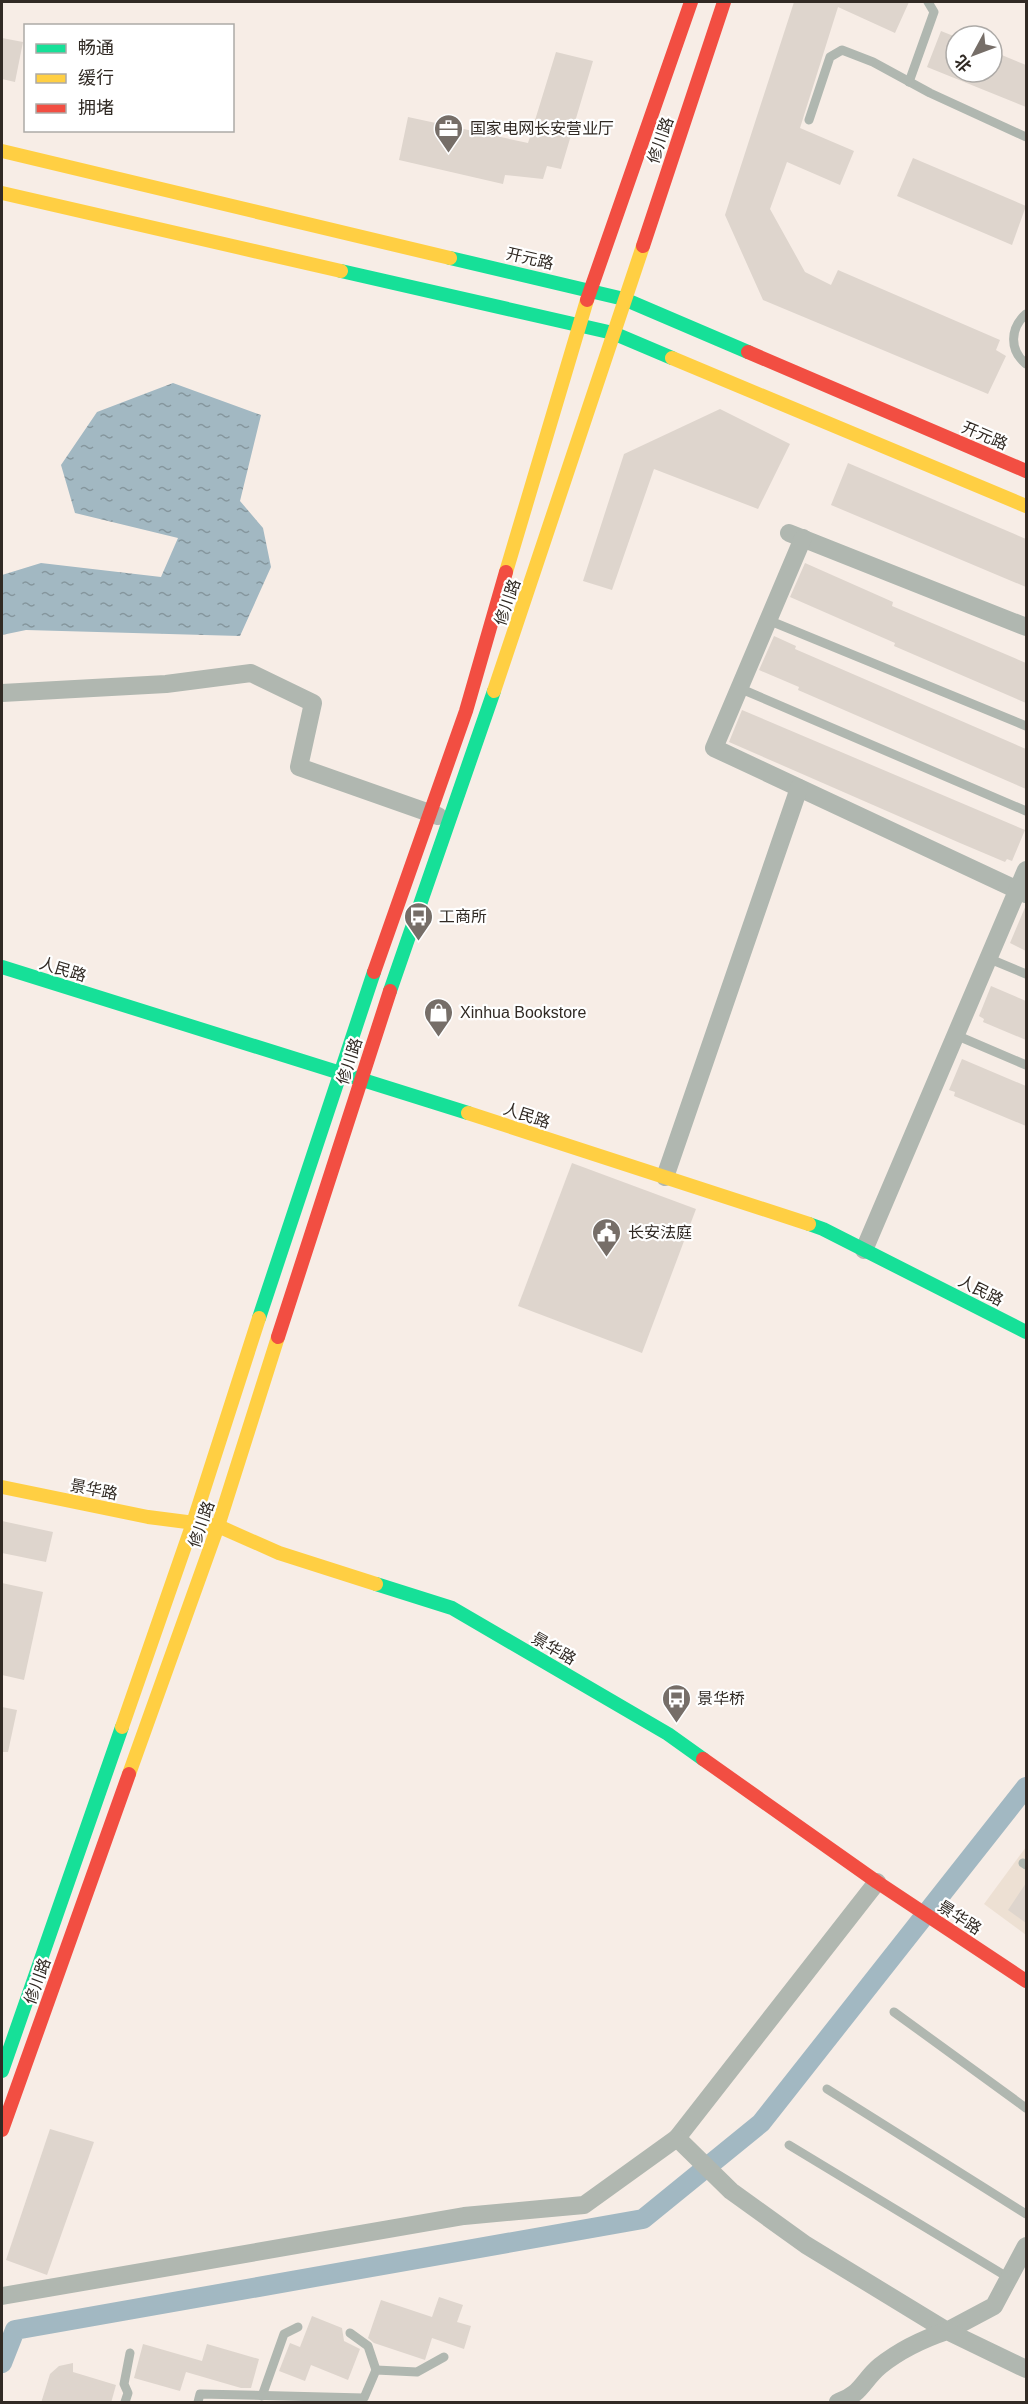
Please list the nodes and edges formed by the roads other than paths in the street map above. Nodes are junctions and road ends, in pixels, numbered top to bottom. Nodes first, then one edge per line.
1 (691, 2) edge
2 (724, 2) edge
3 (928, 2) edge
4 (909, 82) junction
5 (809, 120) dead end
6 (1026, 137) edge
7 (2, 151) edge
8 (2, 193) edge
9 (591, 289) junction
10 (624, 299) junction
11 (1026, 314) edge
12 (579, 323) junction
13 (613, 333) junction
14 (1026, 364) edge
15 (1026, 471) edge
16 (1026, 506) edge
17 (768, 620) junction
18 (1026, 627) edge
19 (740, 688) junction
20 (2, 693) edge
21 (1026, 726) edge
22 (798, 788) junction
23 (1026, 810) edge
24 (429, 813) junction
25 (448, 819) junction
26 (1026, 870) edge
27 (1022, 892) edge
28 (990, 958) junction
29 (2, 967) edge
30 (1026, 974) edge
31 (958, 1036) junction
32 (1026, 1065) edge
33 (339, 1071) junction
34 (361, 1078) junction
35 (665, 1177) junction
36 (864, 1250) junction
37 (1026, 1332) edge
38 (2, 1487) edge
39 (193, 1523) junction
40 (218, 1526) junction
41 (878, 1882) junction
42 (1026, 1981) edge
43 (894, 2012) dead end
44 (2, 2071) edge
45 (10, 2079) edge
46 (827, 2089) dead end
47 (1026, 2108) edge
48 (2, 2130) edge
49 (677, 2138) junction
50 (789, 2145) dead end
51 (1026, 2214) edge
52 (1026, 2246) edge
53 (1009, 2278) junction
54 (2, 2296) edge
55 (298, 2327) dead end
56 (947, 2331) junction
57 (350, 2333) dead end
58 (130, 2353) dead end
59 (444, 2357) dead end
60 (1026, 2369) edge
61 (376, 2370) junction
62 (262, 2396) junction
63 (125, 2403) edge
64 (198, 2403) edge
65 (838, 2403) edge

1 - 9 main road, 修川路
2 - 10 main road, 修川路
3 - 4 lane
4 - 5 lane
4 - 6 lane
7 - 9 main road, 开元路
8 - 12 main road
9 - 10 main road, 开元路
9 - 12 main road, 修川路
10 - 13 main road, 修川路
10 - 15 main road, 开元路
11 - 14 lane
12 - 13 main road
12 - 24 main road, 修川路
13 - 16 main road
13 - 25 main road, 修川路
17 - 18 street
17 - 19 street
17 - 21 lane
19 - 22 street
19 - 23 lane
20 - 24 street
22 - 27 street
22 - 35 street
24 - 25 street
24 - 33 main road, 修川路
25 - 34 main road, 修川路
26 - 27 street
27 - 28 street
28 - 30 lane
28 - 31 street
29 - 33 main road, 人民路
31 - 32 lane
31 - 36 street
33 - 34 main road, 人民路
33 - 39 main road, 修川路
34 - 35 main road, 人民路
34 - 40 main road, 修川路
35 - 36 main road, 人民路
36 - 37 main road, 人民路
38 - 39 main road, 景华路
39 - 40 main road, 景华路
39 - 44 main road, 修川路
40 - 41 main road, 景华路
40 - 45 main road, 修川路
41 - 42 main road, 景华路
41 - 49 street
43 - 47 lane
45 - 48 main road, 修川路
46 - 51 lane
49 - 54 street
49 - 56 street
50 - 53 lane
52 - 53 street
53 - 56 street
55 - 62 lane
56 - 60 street
56 - 65 street
57 - 61 lane
58 - 63 lane
59 - 61 lane
61 - 62 lane
62 - 64 lane

